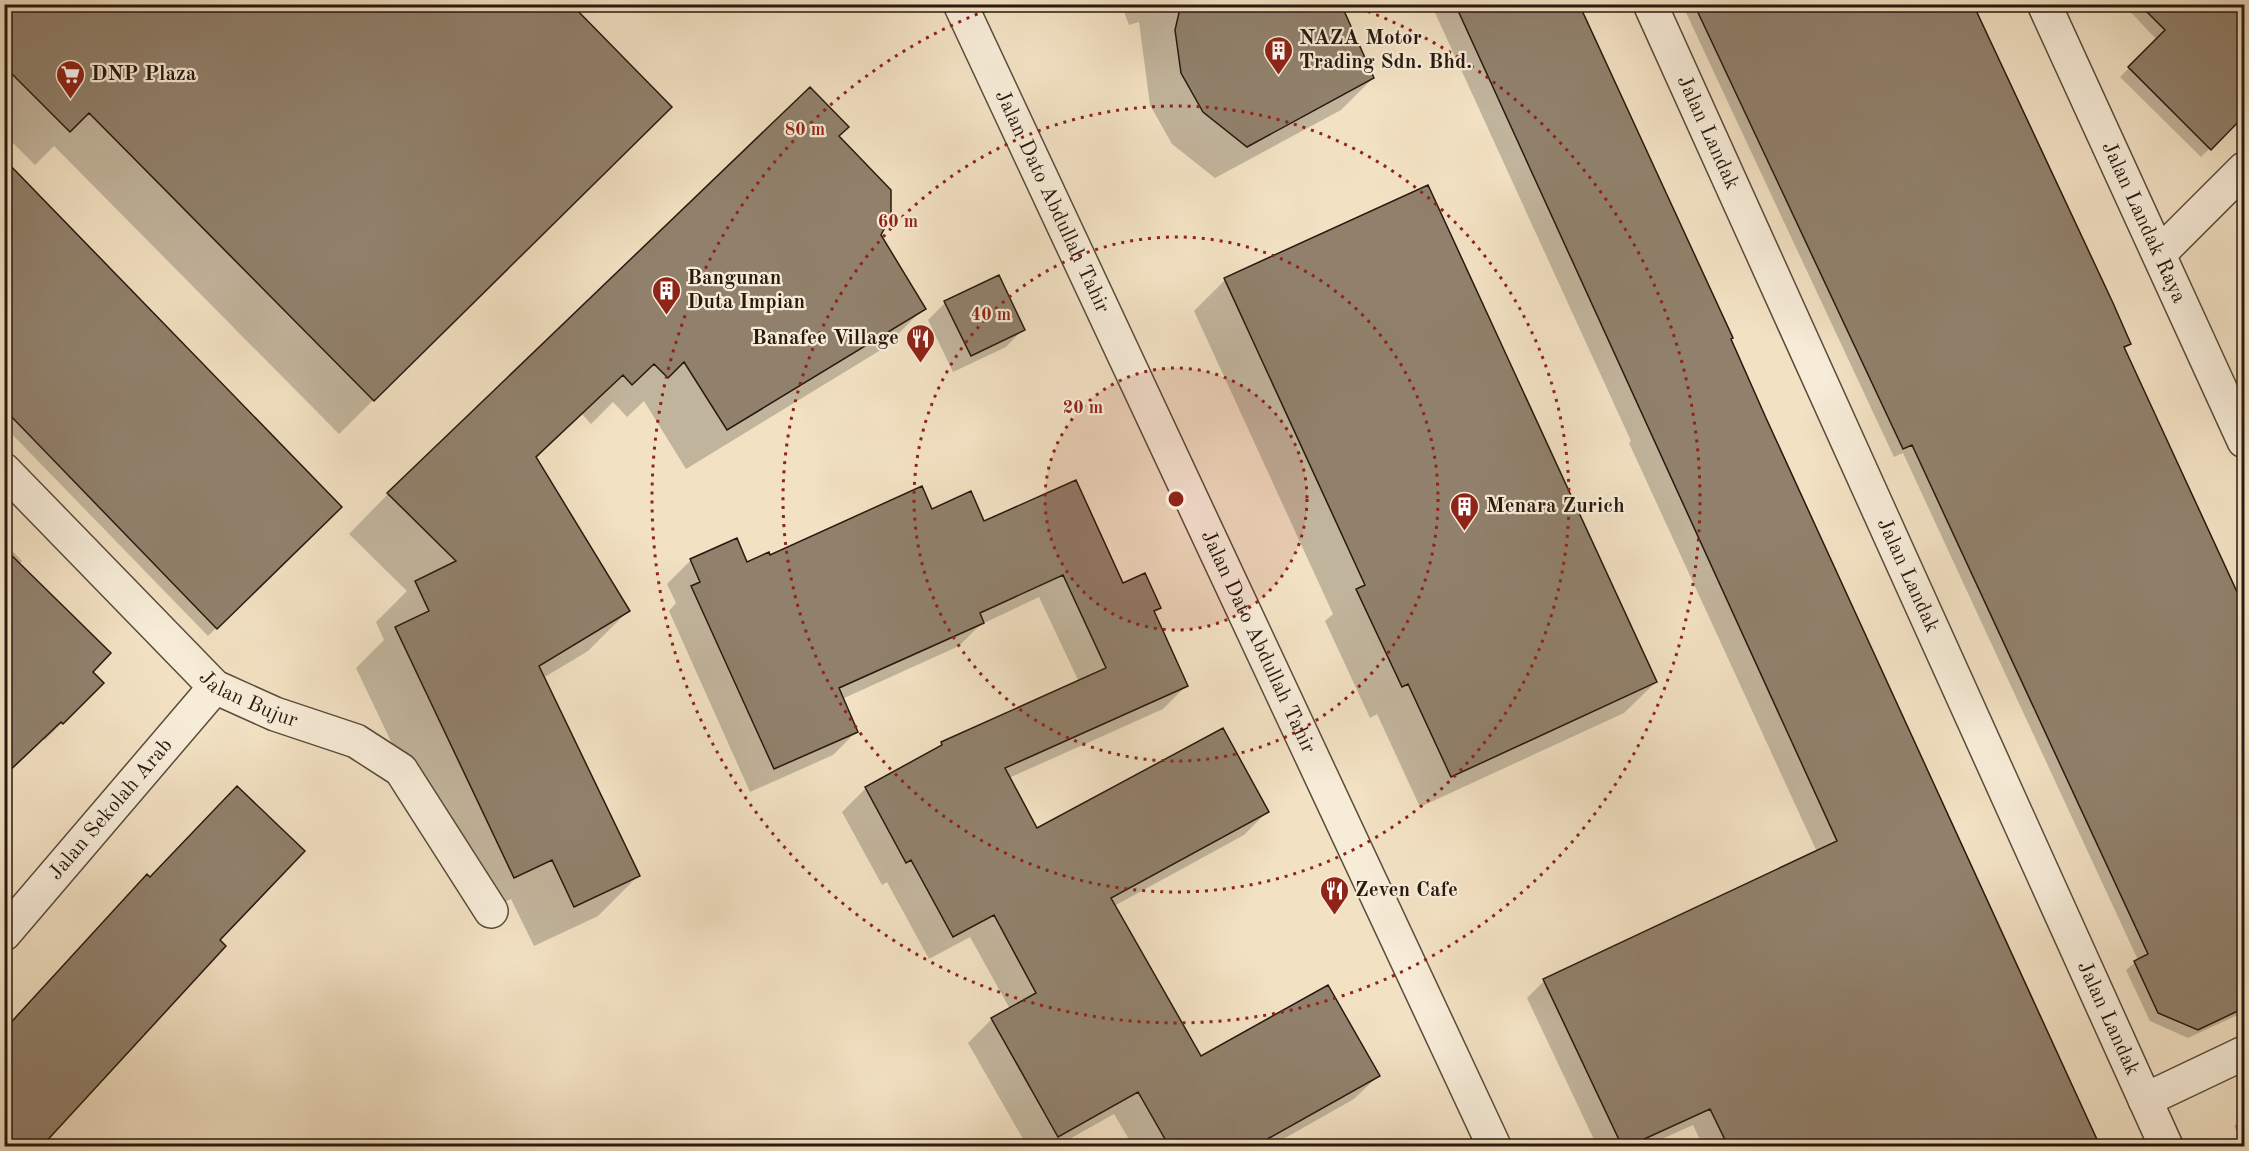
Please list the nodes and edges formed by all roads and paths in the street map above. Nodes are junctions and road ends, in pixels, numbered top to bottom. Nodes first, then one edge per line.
1 (960, 4) edge
2 (1650, 4) edge
3 (2044, 4) edge
4 (2244, 169) edge
5 (2159, 254) junction
6 (2244, 441) edge
7 (4, 470) edge
8 (216, 687) junction
9 (491, 911) dead end
10 (4, 934) edge
11 (2244, 1053) edge
12 (2145, 1100) junction
13 (1494, 1146) edge
14 (2166, 1146) edge

1 - 13 street, Jalan Dato Abdullah Tahir
2 - 12 street, Jalan Landak
3 - 5 street, Jalan Landak Raya
4 - 5 street
5 - 6 street, Jalan Landak Raya
7 - 8 street, Jalan Bujur
8 - 9 street, Jalan Bujur
8 - 10 street, Jalan Sekolah Arab
11 - 12 street
12 - 14 street, Jalan Landak

